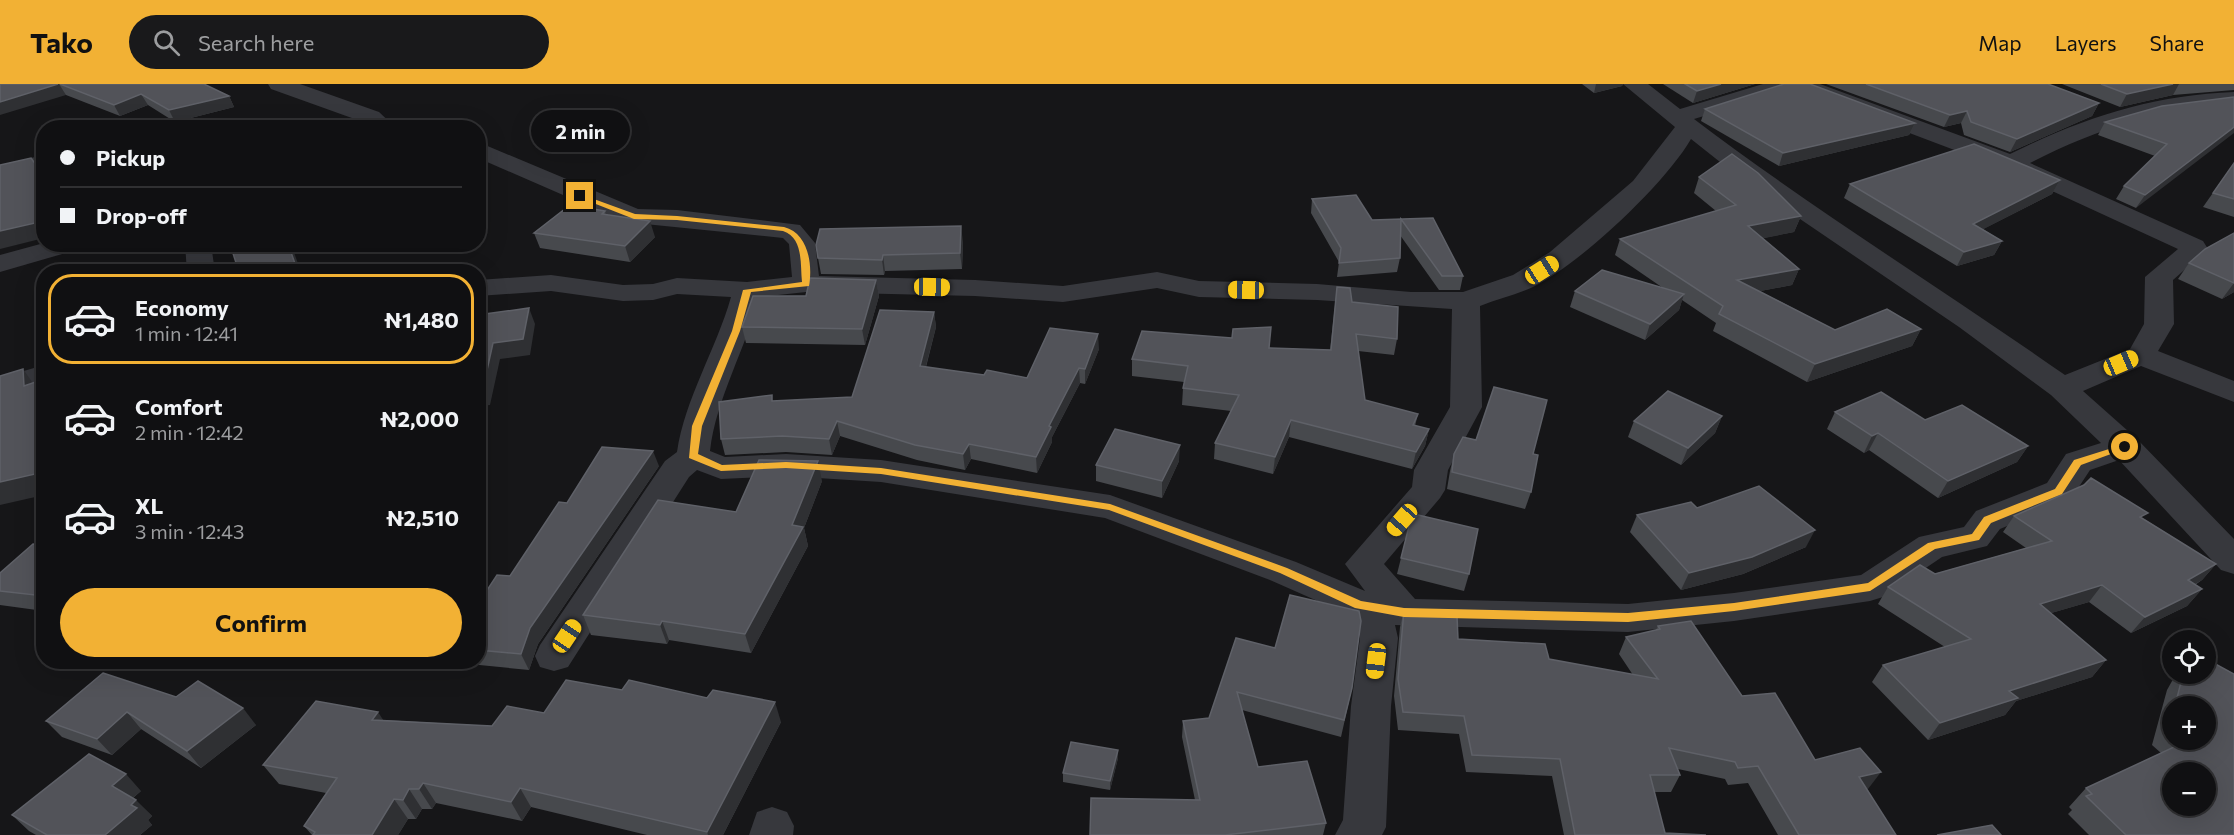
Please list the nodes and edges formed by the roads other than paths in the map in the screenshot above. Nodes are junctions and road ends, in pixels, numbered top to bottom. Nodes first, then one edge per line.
1 (279, 84) edge
2 (1634, 84) edge
3 (1786, 84) edge
4 (1800, 84) edge
5 (2234, 99) edge
6 (2086, 102) edge
7 (2119, 116) junction
8 (375, 120) edge
9 (1682, 121) junction
10 (486, 152) edge
11 (36, 164) edge
12 (2011, 164) junction
13 (0, 172) edge
14 (41, 252) edge
15 (0, 264) edge
16 (806, 284) junction
17 (486, 287) edge
18 (747, 290) junction
19 (1466, 301) junction
20 (2141, 355) junction
21 (36, 377) edge
22 (0, 388) edge
23 (2062, 388) junction
24 (2234, 392) edge
25 (2125, 447) junction
26 (693, 456) junction
27 (2234, 561) edge
28 (1388, 609) junction
29 (554, 656) dead end
30 (1357, 835) edge

1 - 8 street
2 - 9 street
3 - 9 street
4 - 12 street
5 - 7 street
6 - 7 street
7 - 12 street
9 - 19 street
9 - 23 street
10 - 16 street
11 - 13 street
12 - 20 street
14 - 15 street
16 - 18 street
16 - 19 street
17 - 18 street
18 - 26 street
19 - 28 street
20 - 23 street
20 - 24 street
21 - 22 street
23 - 25 street
25 - 27 street
25 - 28 street
26 - 28 street
26 - 29 street
28 - 30 street

